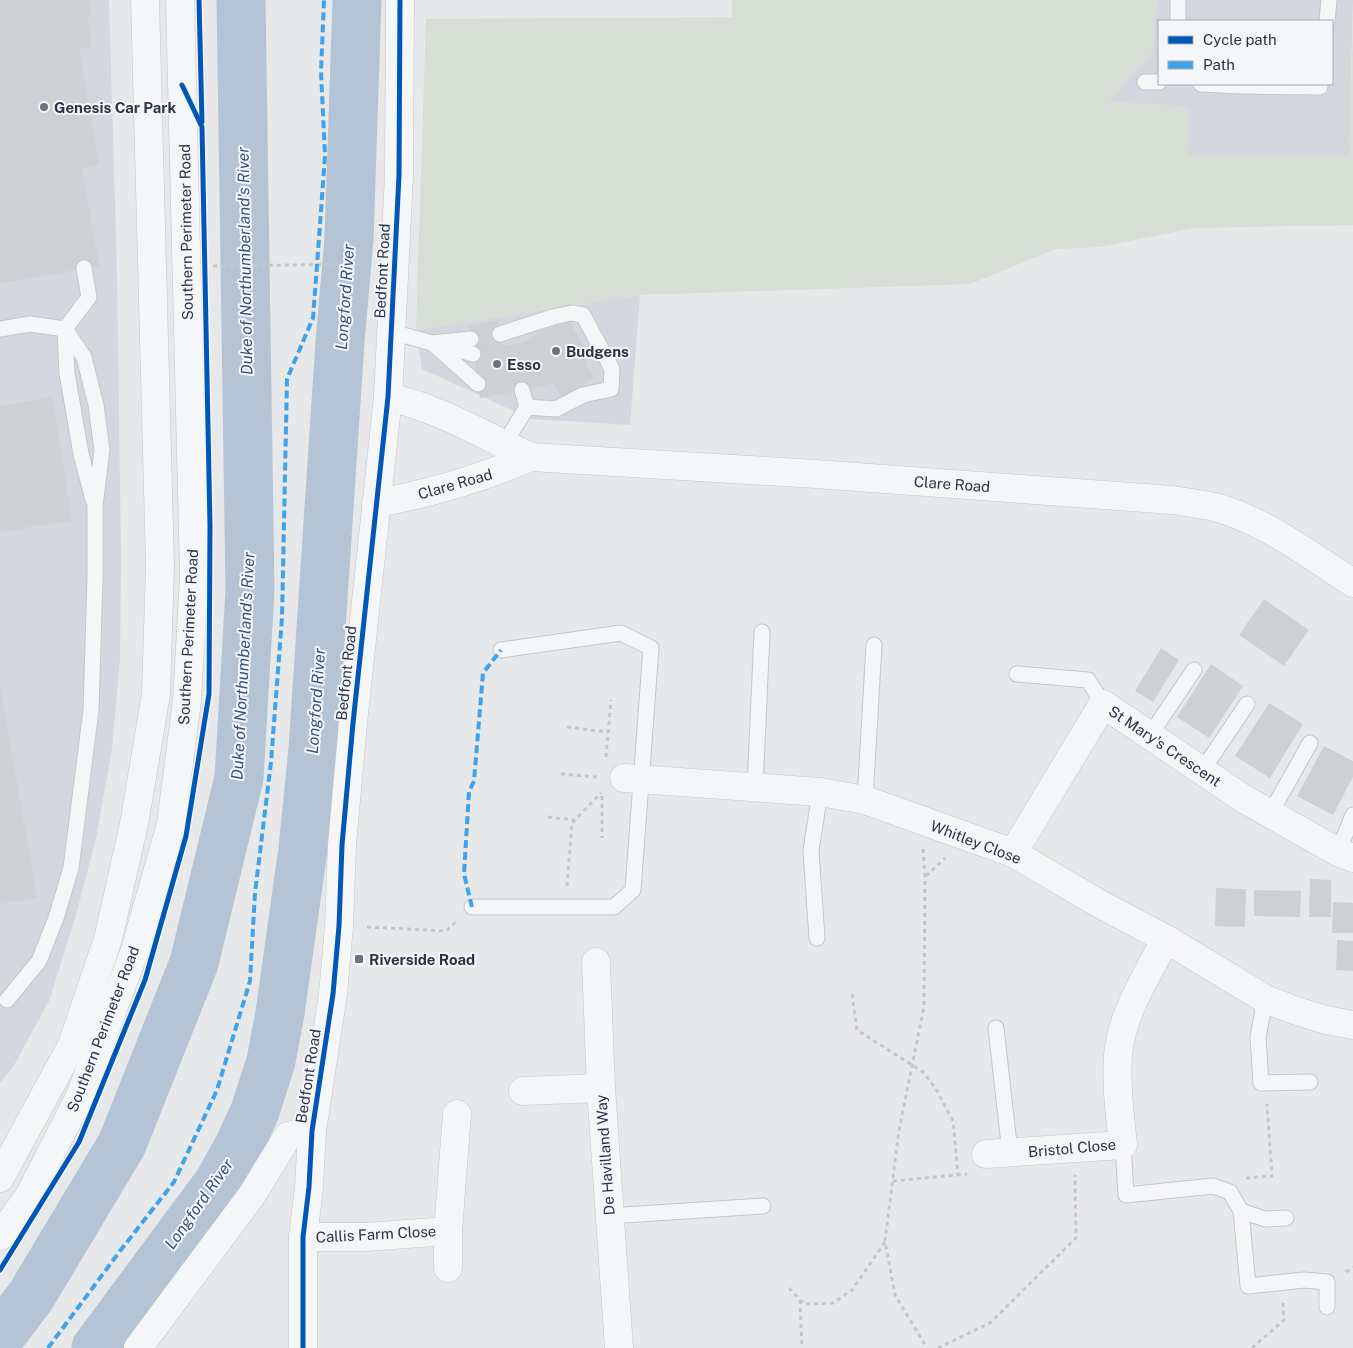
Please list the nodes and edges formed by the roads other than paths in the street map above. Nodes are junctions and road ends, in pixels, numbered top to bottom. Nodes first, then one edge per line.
1 (145, 0) edge
2 (180, 0) edge
3 (400, 0) edge
4 (1178, 0) edge
5 (1329, 0) edge
6 (1178, 20) edge
7 (1326, 20) edge
8 (1220, 85) edge
9 (1320, 85) edge
10 (84, 268) dead end
11 (0, 329) edge
12 (65, 329) junction
13 (392, 332) junction
14 (500, 334) dead end
15 (432, 343) junction
16 (472, 346) dead end
17 (477, 377) dead end
18 (522, 390) dead end
19 (388, 397) junction
20 (527, 407) junction
21 (502, 444) junction
22 (531, 457) junction
23 (490, 474) junction
24 (376, 503) junction
25 (95, 506) junction
26 (1353, 583) edge
27 (762, 632) dead end
28 (874, 645) dead end
29 (501, 650) dead end
30 (1194, 670) dead end
31 (1017, 674) dead end
32 (1103, 704) junction
33 (1247, 704) dead end
34 (1150, 735) junction
35 (1310, 743) dead end
36 (1202, 771) junction
37 (623, 778) junction
38 (755, 788) junction
39 (820, 792) junction
40 (866, 800) junction
41 (1270, 814) junction
42 (1353, 815) edge
43 (1013, 853) junction
44 (1345, 855) edge
45 (472, 907) road end
46 (817, 938) dead end
47 (1166, 939) junction
48 (596, 962) dead end
49 (1265, 999) junction
50 (7, 1000) dead end
51 (1353, 1025) edge
52 (996, 1028) dead end
53 (1310, 1082) dead end
54 (601, 1088) junction
55 (523, 1091) dead end
56 (457, 1114) dead end
57 (312, 1131) junction
58 (1123, 1145) junction
59 (998, 1154) joint
60 (0, 1178) edge
61 (763, 1206) dead end
62 (1241, 1211) junction
63 (609, 1216) junction
64 (1286, 1218) dead end
65 (448, 1231) junction
66 (0, 1236) edge
67 (303, 1237) junction
68 (448, 1268) dead end
69 (1327, 1308) dead end
70 (138, 1348) edge
71 (303, 1348) edge
72 (619, 1348) edge

1 - 60 street, Southern Perimeter Road
2 - 66 street, Southern Perimeter Road
3 - 13 street, Bedfont Road
4 - 6 lane
5 - 7 lane
8 - 9 lane
10 - 12 lane
11 - 12 lane
12 - 25 lane
12 - 25 lane
13 - 15 lane
13 - 19 street, Bedfont Road
14 - 20 lane
15 - 16 lane
15 - 17 lane
18 - 20 lane
19 - 21 street, Clare Road
19 - 24 street, Bedfont Road
20 - 21 lane
21 - 22 street, Clare Road
21 - 23 lane
22 - 23 street, Clare Road
22 - 26 street, Clare Road
23 - 24 street, Clare Road
24 - 57 street, Bedfont Road
25 - 50 lane
27 - 38 lane
28 - 40 lane
29 - 37 lane
30 - 34 lane
31 - 32 lane
32 - 34 street, St Mary's Crescent
32 - 43 street, St Mary's Crescent
33 - 36 lane
34 - 36 street, St Mary's Crescent
35 - 41 lane
36 - 41 street, St Mary's Crescent
37 - 38 street, Whitley Close
37 - 45 lane
38 - 39 street, Whitley Close
39 - 40 street, Whitley Close
39 - 46 lane
40 - 43 street, Whitley Close
41 - 44 street, St Mary's Crescent
42 - 44 lane
43 - 47 street, Whitley Close
47 - 49 street, Whitley Close
47 - 58 street, Bristol Close
48 - 54 street, De Havilland Way
49 - 51 street, Whitley Close
49 - 53 lane
52 - 59 lane
54 - 55 street
54 - 63 street, De Havilland Way
56 - 65 street, Callis Farm Close
57 - 67 street, Bedfont Road
57 - 70 street
58 - 59 street, Bristol Close
58 - 62 lane
61 - 63 lane
62 - 64 lane
62 - 69 lane
63 - 72 street, De Havilland Way
65 - 67 street, Callis Farm Close
65 - 68 street, Callis Farm Close
67 - 71 street, Bedfont Road

